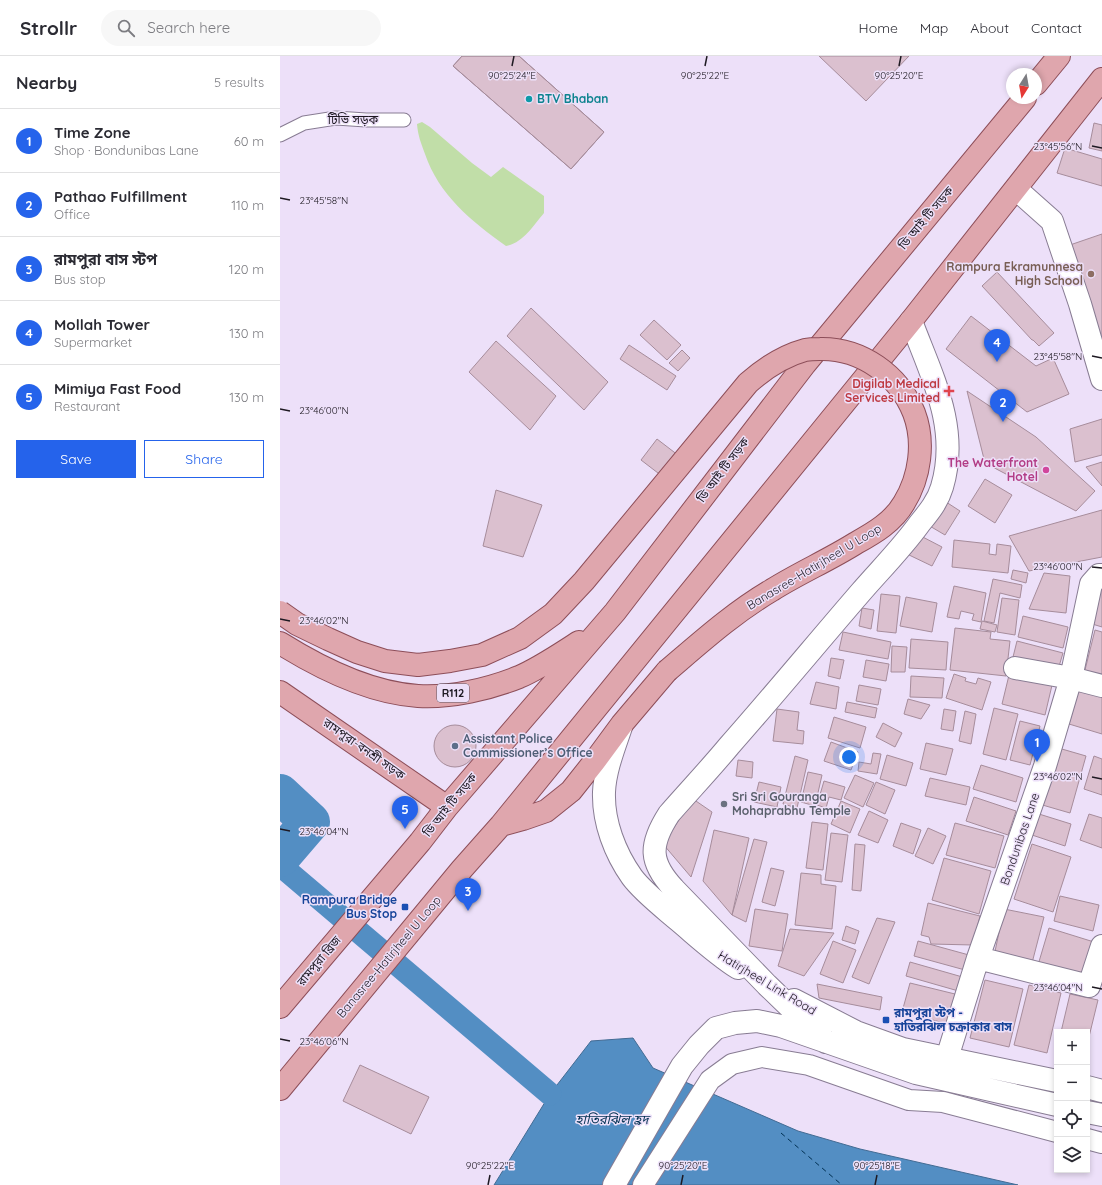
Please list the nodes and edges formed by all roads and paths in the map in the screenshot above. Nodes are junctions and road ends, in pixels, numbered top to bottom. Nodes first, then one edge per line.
1 (1059, 56) edge
2 (1042, 77) edge
3 (1102, 79) edge
4 (1020, 104) edge
5 (404, 120) dead end
6 (280, 135) edge
7 (1016, 189) junction
8 (911, 321) junction
9 (1102, 379) edge
10 (1102, 575) edge
11 (280, 612) edge
12 (614, 612) junction
13 (280, 643) edge
14 (1015, 668) dead end
15 (1071, 678) junction
16 (1102, 686) edge
17 (280, 692) edge
18 (622, 724) junction
19 (447, 807) junction
20 (501, 825) junction
21 (420, 842) joint
22 (1102, 946) edge
23 (978, 958) junction
24 (767, 985) junction
25 (280, 1007) edge
26 (826, 1042) junction
27 (948, 1058) junction
28 (1054, 1080) edge
29 (1090, 1088) edge
30 (280, 1089) edge
31 (1102, 1090) edge
32 (1054, 1104) edge
33 (1090, 1113) edge
34 (1102, 1115) edge
35 (1054, 1131) edge
36 (1090, 1140) edge
37 (1102, 1143) edge
38 (614, 1185) edge
39 (643, 1185) edge

1 - 2 main road
3 - 7 main road
4 - 12 main road, ডি আই টি সড়ক
5 - 6 lane, টিভি সড়ক
7 - 8 main road
7 - 9 main road
8 - 20 main road
8 - 24 main road
10 - 15 main road, Bondunibas Lane
11 - 18 main road, Banasree-Hatirjheel U Loop, bridge
12 - 13 main road, R112
12 - 19 main road, ডি আই টি সড়ক
14 - 15 main road
15 - 16 main road
15 - 23 main road, Bondunibas Lane
17 - 19 main road, রামপুরা-বনশ্রী সড়ক
18 - 20 main road, Banasree-Hatirjheel U Loop
18 - 24 main road, Hatirjheel Link Road
19 - 21 main road, ডি আই টি সড়ক
20 - 30 main road, Banasree-Hatirjheel U Loop
21 - 25 main road, রামপুরা ব্রিজ
22 - 23 main road
23 - 27 main road, Bondunibas Lane
24 - 26 main road
24 - 27 main road, Hatirjheel Link Road
26 - 32 main road
26 - 38 main road
27 - 28 main road, Hatirjheel Link Road
29 - 31 main road
33 - 34 main road
35 - 39 street
36 - 37 street

